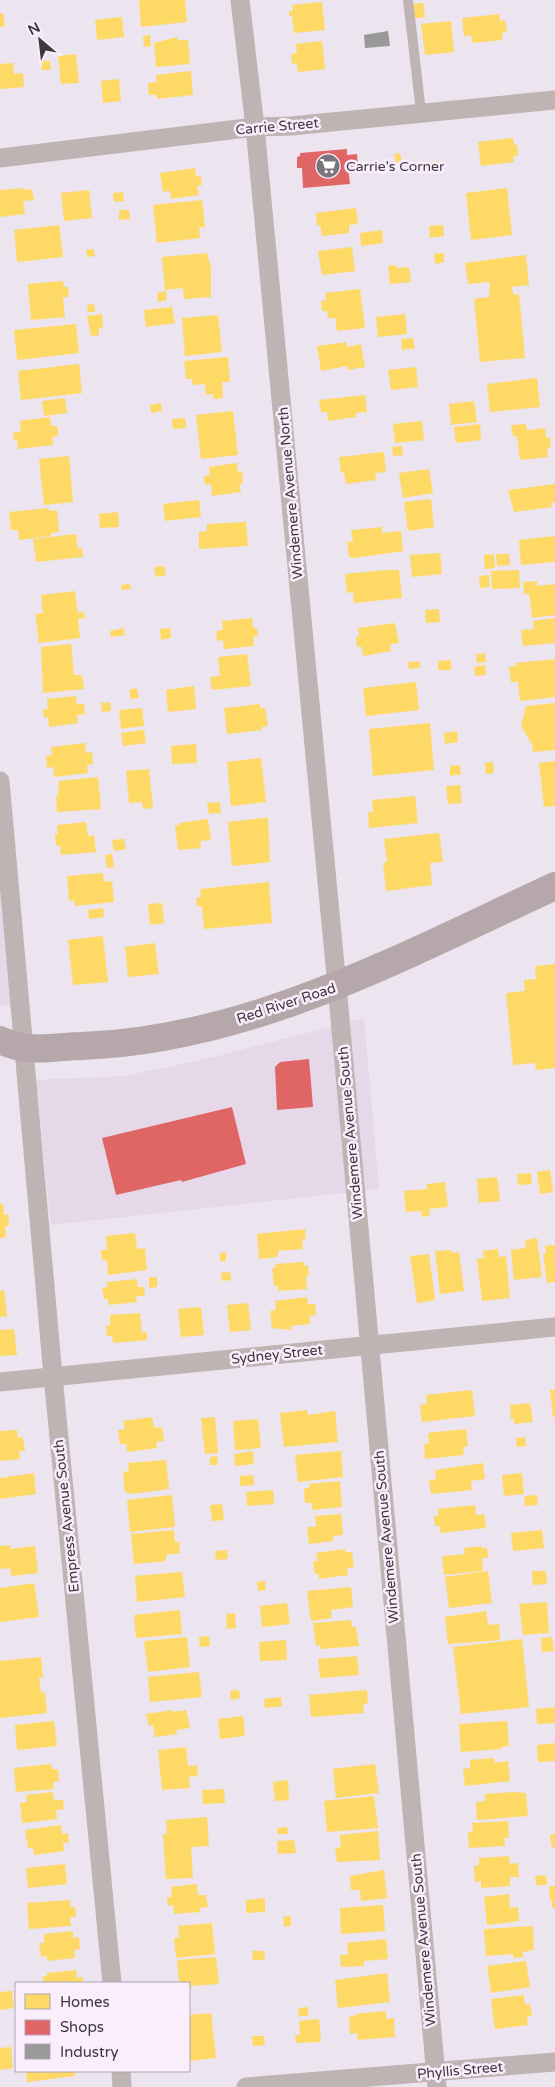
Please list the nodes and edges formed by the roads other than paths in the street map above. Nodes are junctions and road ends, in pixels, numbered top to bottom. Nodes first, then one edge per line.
1 (240, 0) edge
2 (408, 0) edge
3 (555, 100) edge
4 (422, 112) junction
5 (255, 127) junction
6 (0, 158) edge
7 (0, 780) edge
8 (555, 886) edge
9 (337, 986) junction
10 (11, 1044) edge
11 (555, 1327) edge
12 (368, 1346) junction
13 (53, 1376) junction
14 (0, 1382) edge
15 (112, 1982) edge
16 (555, 2062) edge
17 (121, 2072) edge
18 (436, 2080) edge
19 (122, 2087) edge
20 (246, 2087) edge

1 - 5 street, Windemere Avenue North
2 - 4 lane
3 - 4 street, Carrie Street
4 - 5 street, Carrie Street
5 - 6 street, Carrie Street
5 - 9 street, Windemere Avenue North
7 - 10 street, Empress Avenue South
8 - 9 main road, Red River Road
9 - 10 main road, Red River Road
9 - 12 street, Windemere Avenue South
10 - 13 street, Empress Avenue South
11 - 12 street, Sydney Street
12 - 13 street, Sydney Street
12 - 18 street, Windemere Avenue South
13 - 14 street, Sydney Street
13 - 15 street, Empress Avenue South
16 - 18 street, Phyllis Street
17 - 19 street
18 - 20 street, Phyllis Street

